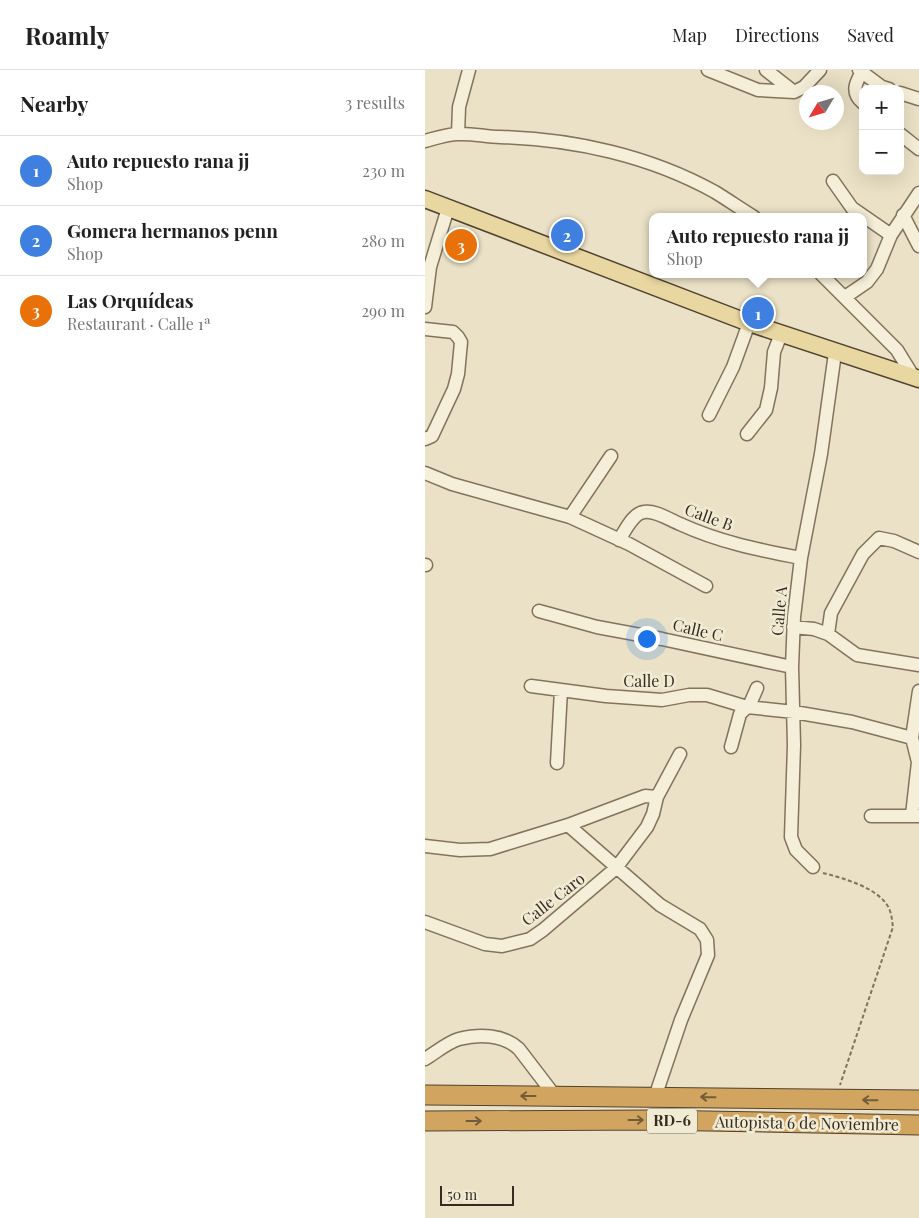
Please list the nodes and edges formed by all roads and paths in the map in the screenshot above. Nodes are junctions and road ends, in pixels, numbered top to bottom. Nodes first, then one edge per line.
1 (469, 70) edge
2 (708, 70) edge
3 (766, 70) edge
4 (820, 70) edge
5 (861, 71) edge
6 (881, 85) edge
7 (794, 92) junction
8 (904, 94) edge
9 (859, 99) edge
10 (919, 99) edge
11 (458, 134) junction
12 (904, 137) edge
13 (425, 141) edge
14 (919, 149) edge
15 (833, 180) dead end
16 (919, 193) edge
17 (425, 198) edge
18 (448, 208) junction
19 (748, 213) edge
20 (859, 213) edge
21 (903, 214) junction
22 (867, 218) edge
23 (891, 235) junction
24 (919, 246) edge
25 (825, 278) edge
26 (845, 297) junction
27 (425, 307) edge
28 (749, 323) junction
29 (425, 329) edge
30 (781, 334) junction
31 (835, 353) junction
32 (916, 378) edge
33 (709, 415) dead end
34 (747, 434) dead end
35 (425, 439) edge
36 (611, 456) dead end
37 (425, 473) edge
38 (570, 517) junction
39 (619, 540) junction
40 (919, 552) edge
41 (801, 558) junction
42 (706, 586) dead end
43 (539, 611) dead end
44 (793, 627) junction
45 (827, 634) junction
46 (919, 665) edge
47 (792, 667) junction
48 (531, 686) dead end
49 (757, 688) dead end
50 (561, 690) junction
51 (919, 690) edge
52 (747, 707) junction
53 (794, 712) junction
54 (915, 746) edge
55 (731, 747) dead end
56 (680, 754) dead end
57 (557, 763) dead end
58 (657, 797) junction
59 (916, 815) edge
60 (871, 816) dead end
61 (568, 825) junction
62 (425, 846) edge
63 (616, 868) junction
64 (813, 868) joint
65 (425, 922) edge
66 (425, 1059) edge
67 (425, 1095) edge
68 (555, 1096) junction
69 (655, 1096) junction
70 (917, 1099) edge
71 (837, 1100) junction
72 (425, 1121) edge
73 (919, 1125) edge

1 - 11 street
2 - 7 street
3 - 7 street
4 - 7 street
5 - 6 street
5 - 9 street
8 - 10 street
11 - 13 street
11 - 19 street
12 - 14 street
15 - 20 street
16 - 21 street
17 - 18 main road
18 - 27 street
18 - 28 main road
21 - 23 street
21 - 24 street
22 - 23 street
23 - 26 street
25 - 26 street
26 - 32 street
28 - 30 main road
28 - 33 street
29 - 35 street
30 - 31 main road
30 - 34 street
31 - 32 main road
31 - 41 street, Calle A
36 - 38 street
37 - 38 street
38 - 39 street
39 - 41 street, Calle B
39 - 42 street
40 - 45 street
41 - 44 street, Calle A
43 - 47 street, Calle C
44 - 45 street
44 - 47 street, Calle A
45 - 46 street
47 - 53 street, Calle A
48 - 50 street, Calle D
49 - 52 street
50 - 52 street, Calle D
50 - 57 street
51 - 54 street
52 - 53 street, Calle D
52 - 55 street
53 - 54 street, Calle D
53 - 64 street, Calle A
54 - 59 street
56 - 58 street, Calle Caro
58 - 61 street
58 - 63 street, Calle Caro
59 - 60 street
61 - 62 street
61 - 63 street
63 - 65 street, Calle Caro
63 - 69 street
64 - 71 path
66 - 68 street
68 -> 67 highway, Autopista 6 de Noviembre / RD-6
68 - 69 highway, Autopista 6 de Noviembre / RD-6
71 -> 69 highway, Autopista 6 de Noviembre / RD-6
70 -> 71 highway, Autopista 6 de Noviembre / RD-6
72 -> 73 highway, Autopista 6 de Noviembre / RD-6

